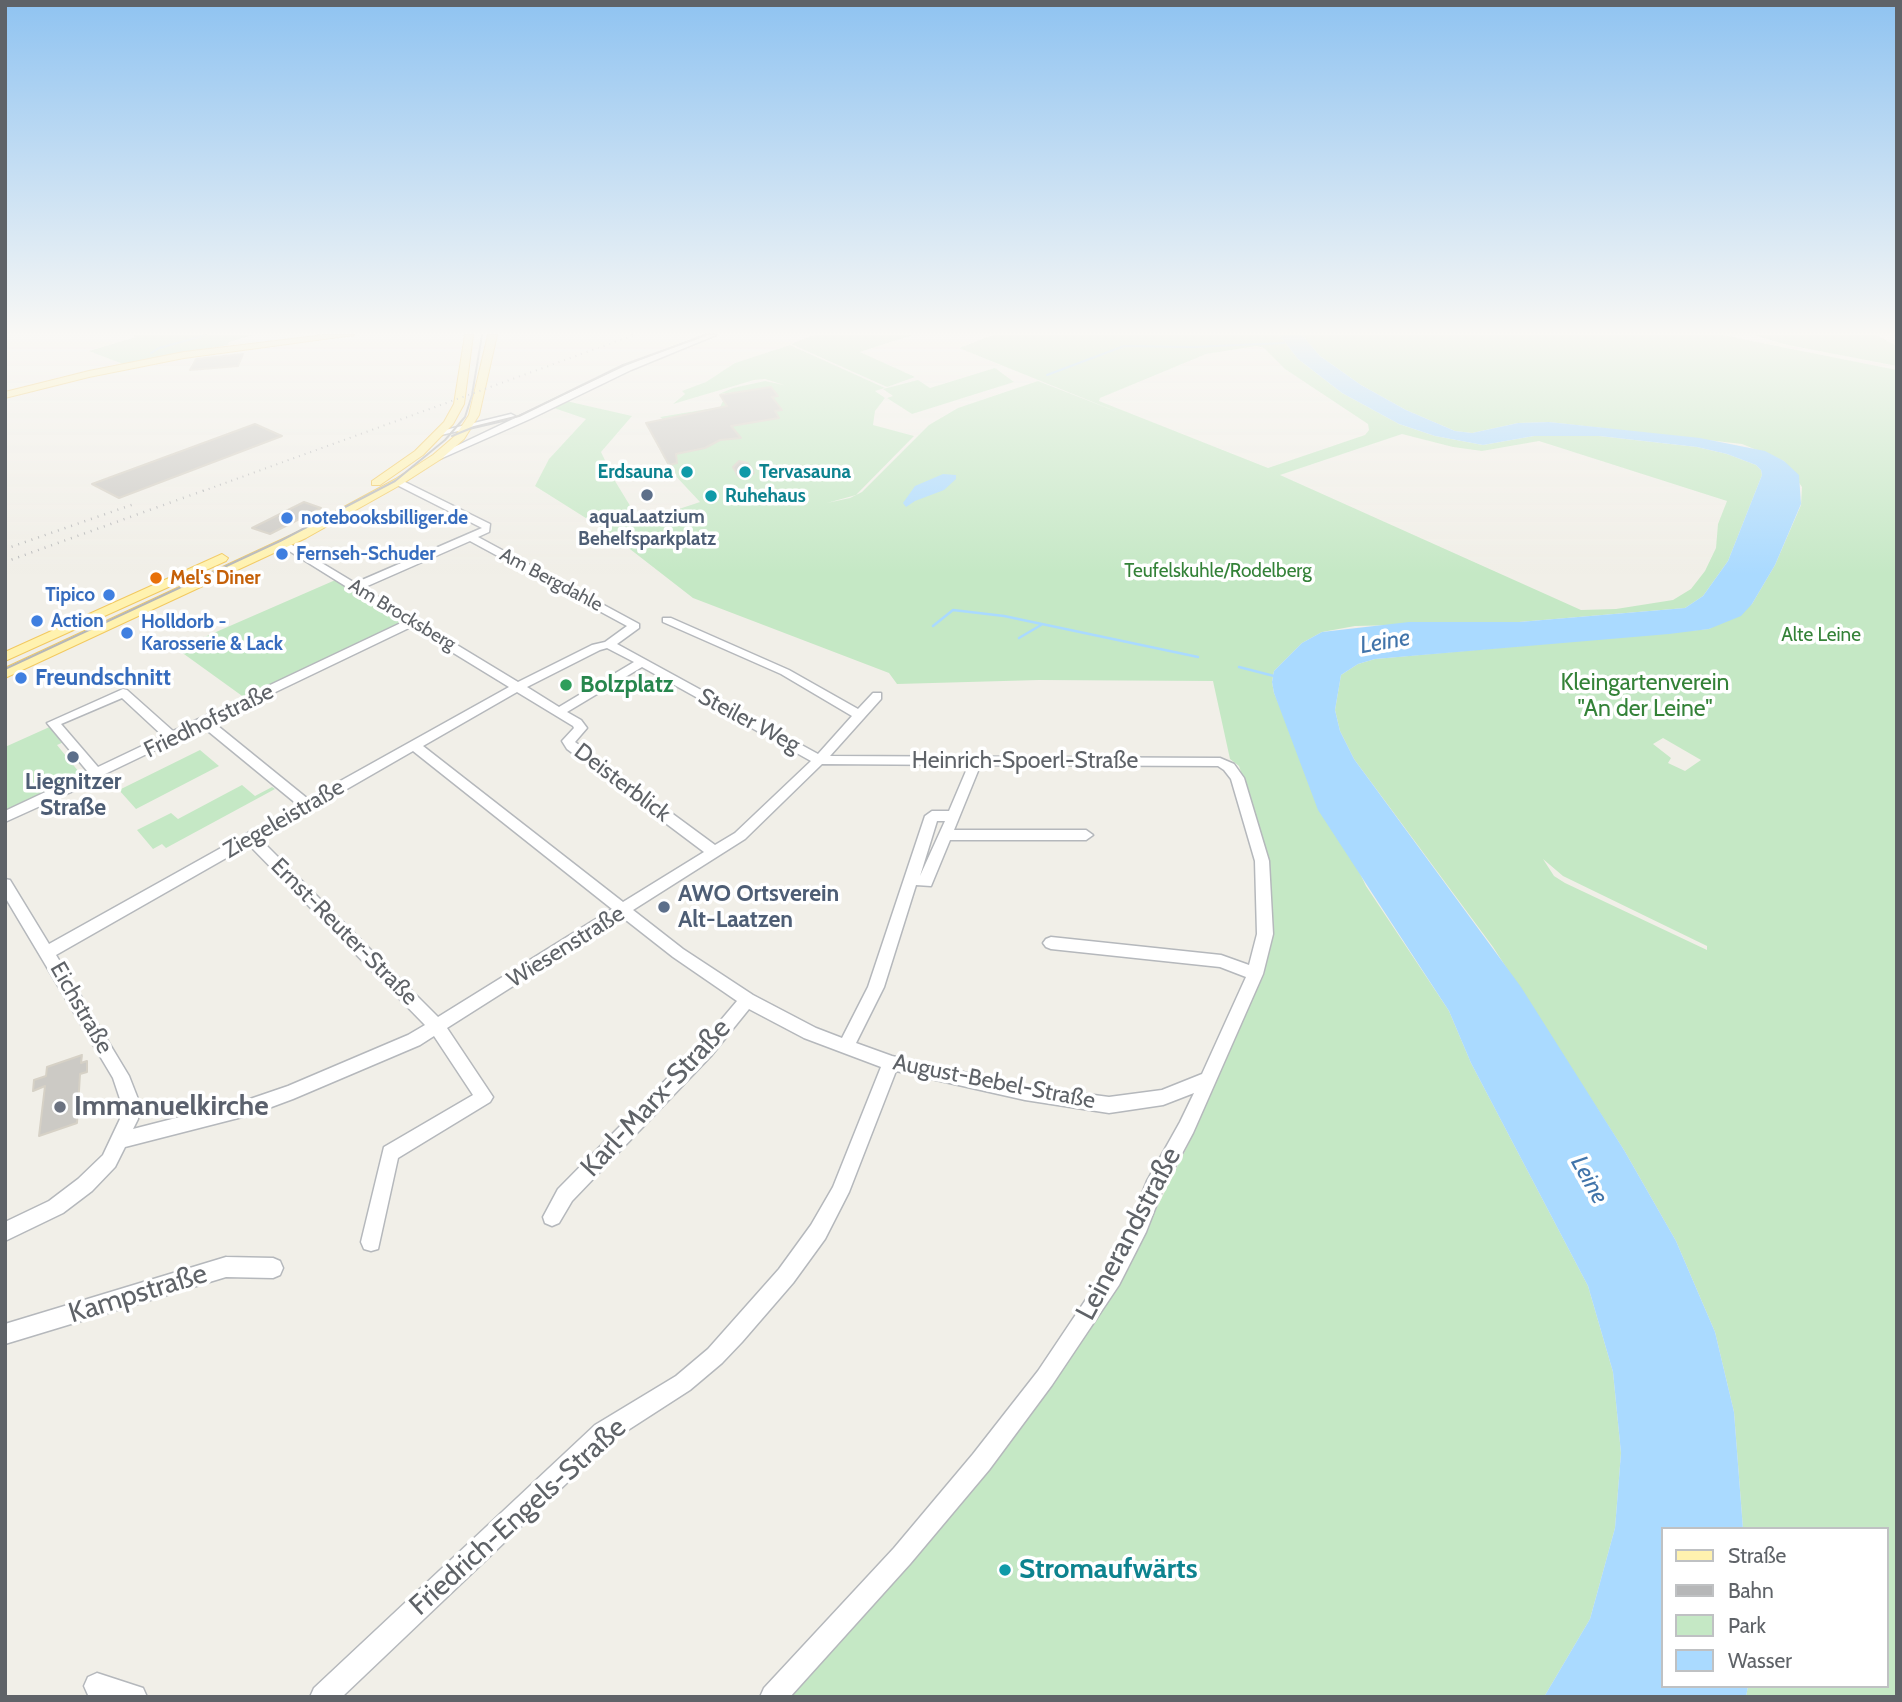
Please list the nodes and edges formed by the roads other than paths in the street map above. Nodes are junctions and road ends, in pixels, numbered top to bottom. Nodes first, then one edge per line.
1 (452, 414) edge
2 (473, 414) edge
3 (513, 414) edge
4 (532, 414) edge
5 (469, 425) junction
6 (441, 432) junction
7 (437, 457) junction
8 (398, 482) junction
9 (470, 537) junction
10 (284, 544) junction
11 (356, 587) junction
12 (667, 620) dead end
13 (412, 622) junction
14 (633, 623) joint
15 (608, 644) junction
16 (5, 657) edge
17 (641, 663) junction
18 (5, 674) edge
19 (520, 687) junction
20 (877, 696) dead end
21 (560, 711) junction
22 (859, 715) junction
23 (206, 723) junction
24 (173, 738) junction
25 (414, 745) junction
26 (819, 760) junction
27 (972, 761) junction
28 (1229, 767) joint
29 (97, 775) junction
30 (306, 805) junction
31 (952, 816) junction
32 (5, 817) edge
33 (946, 835) junction
34 (1086, 835) dead end
35 (251, 838) junction
36 (714, 852) junction
37 (910, 879) junction
38 (5, 884) edge
39 (624, 911) junction
40 (1051, 943) dead end
41 (49, 952) junction
42 (1255, 974) junction
43 (747, 1000) junction
44 (437, 1026) junction
45 (846, 1046) junction
46 (891, 1063) junction
47 (1208, 1080) junction
48 (121, 1140) junction
49 (552, 1217) dead end
50 (5, 1232) edge
51 (371, 1242) dead end
52 (272, 1268) dead end
53 (5, 1334) edge
54 (97, 1686) dead end
55 (134, 1697) edge
56 (323, 1697) edge
57 (773, 1697) edge

1 - 6 main road
2 - 5 main road
3 - 5 street
4 - 7 street
5 - 6 street
5 - 7 main road
6 - 16 main road
7 - 8 main road
8 - 9 street
8 - 10 main road
9 - 11 street
9 - 14 street, Am Bergdahle
10 - 11 street, Am Brocksberg
10 - 18 main road
11 - 13 street, Am Brocksberg
12 - 22 street
13 - 19 street, Am Brocksberg
13 - 23 street, Friedhofstraße
14 - 15 street, Ziegeleistraße
15 - 17 street, Steiler Weg
15 - 19 street, Ziegeleistraße
17 - 21 street
17 - 26 street, Steiler Weg
19 - 21 street, Am Brocksberg
19 - 25 street, Ziegeleistraße
20 - 22 street, Wiesenstraße
21 - 36 street, Deisterblick
22 - 26 street, Wiesenstraße
23 - 24 street, Friedhofstraße
23 - 30 street
24 - 29 street, Friedhofstraße
24 - 29 street
25 - 30 street, Ziegeleistraße
25 - 39 street, August-Bebel-Straße
26 - 27 street, Heinrich-Spoerl-Straße
26 - 36 street, Wiesenstraße
27 - 28 street, Heinrich-Spoerl-Straße
27 - 31 street
28 - 42 street, Leinerandstraße
29 - 32 street, Friedhofstraße
30 - 35 street, Ziegeleistraße
31 - 33 street
31 - 37 street
33 - 34 street
33 - 37 street
35 - 41 street, Ziegeleistraße
35 - 44 street, Ernst-Reuter-Straße
36 - 39 street, Wiesenstraße
37 - 45 street
38 - 41 street, Eichstraße
39 - 43 street, August-Bebel-Straße
39 - 44 street, Wiesenstraße
40 - 42 street
41 - 48 street, Eichstraße
42 - 47 street, Leinerandstraße
43 - 45 street, August-Bebel-Straße
43 - 49 street, Karl-Marx-Straße
44 - 48 street, Wiesenstraße
44 - 51 street
45 - 46 street, August-Bebel-Straße
46 - 47 street, August-Bebel-Straße
46 - 56 street, Friedrich-Engels-Straße
47 - 57 street, Leinerandstraße
48 - 50 street
52 - 53 street, Kampstraße
54 - 55 street

